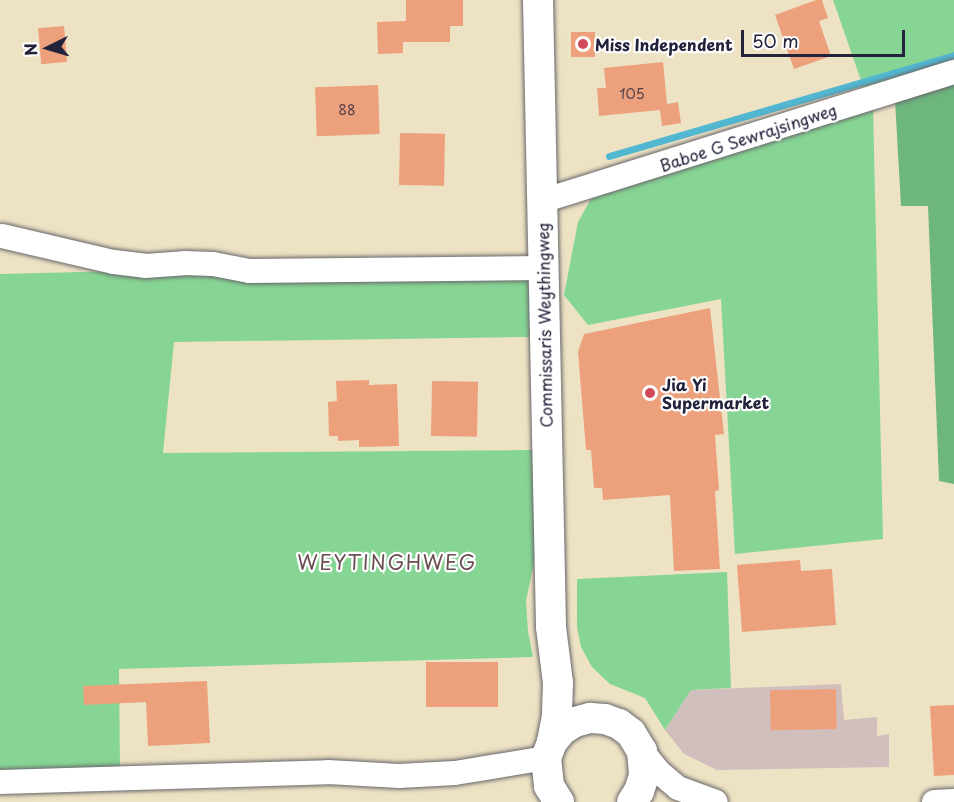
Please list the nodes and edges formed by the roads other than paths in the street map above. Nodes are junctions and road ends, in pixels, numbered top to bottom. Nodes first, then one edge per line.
1 (538, 0) edge
2 (954, 72) edge
3 (542, 201) junction
4 (2, 236) dead end
5 (543, 268) junction
6 (553, 650) junction
7 (605, 718) junction
8 (549, 750) junction
9 (642, 751) junction
10 (0, 782) edge
11 (557, 801) edge
12 (954, 801) edge
13 (632, 802) edge
14 (716, 802) edge
15 (934, 802) edge

1 - 3 main road, Commissaris Weythingweg
2 - 3 street, Baboe G Sewrajsingweg
3 - 5 main road, Commissaris Weythingweg
4 - 5 street
5 - 6 main road, Commissaris Weythingweg
6 - 7 main road, Commissaris Weythingweg
6 - 8 main road, Commissaris Weythingweg
7 - 8 main road
7 - 9 main road, Commissaris Weythingweg
8 - 10 street
8 - 11 main road, Commissaris Weythingweg
9 - 13 main road
9 - 14 street
12 - 15 street

